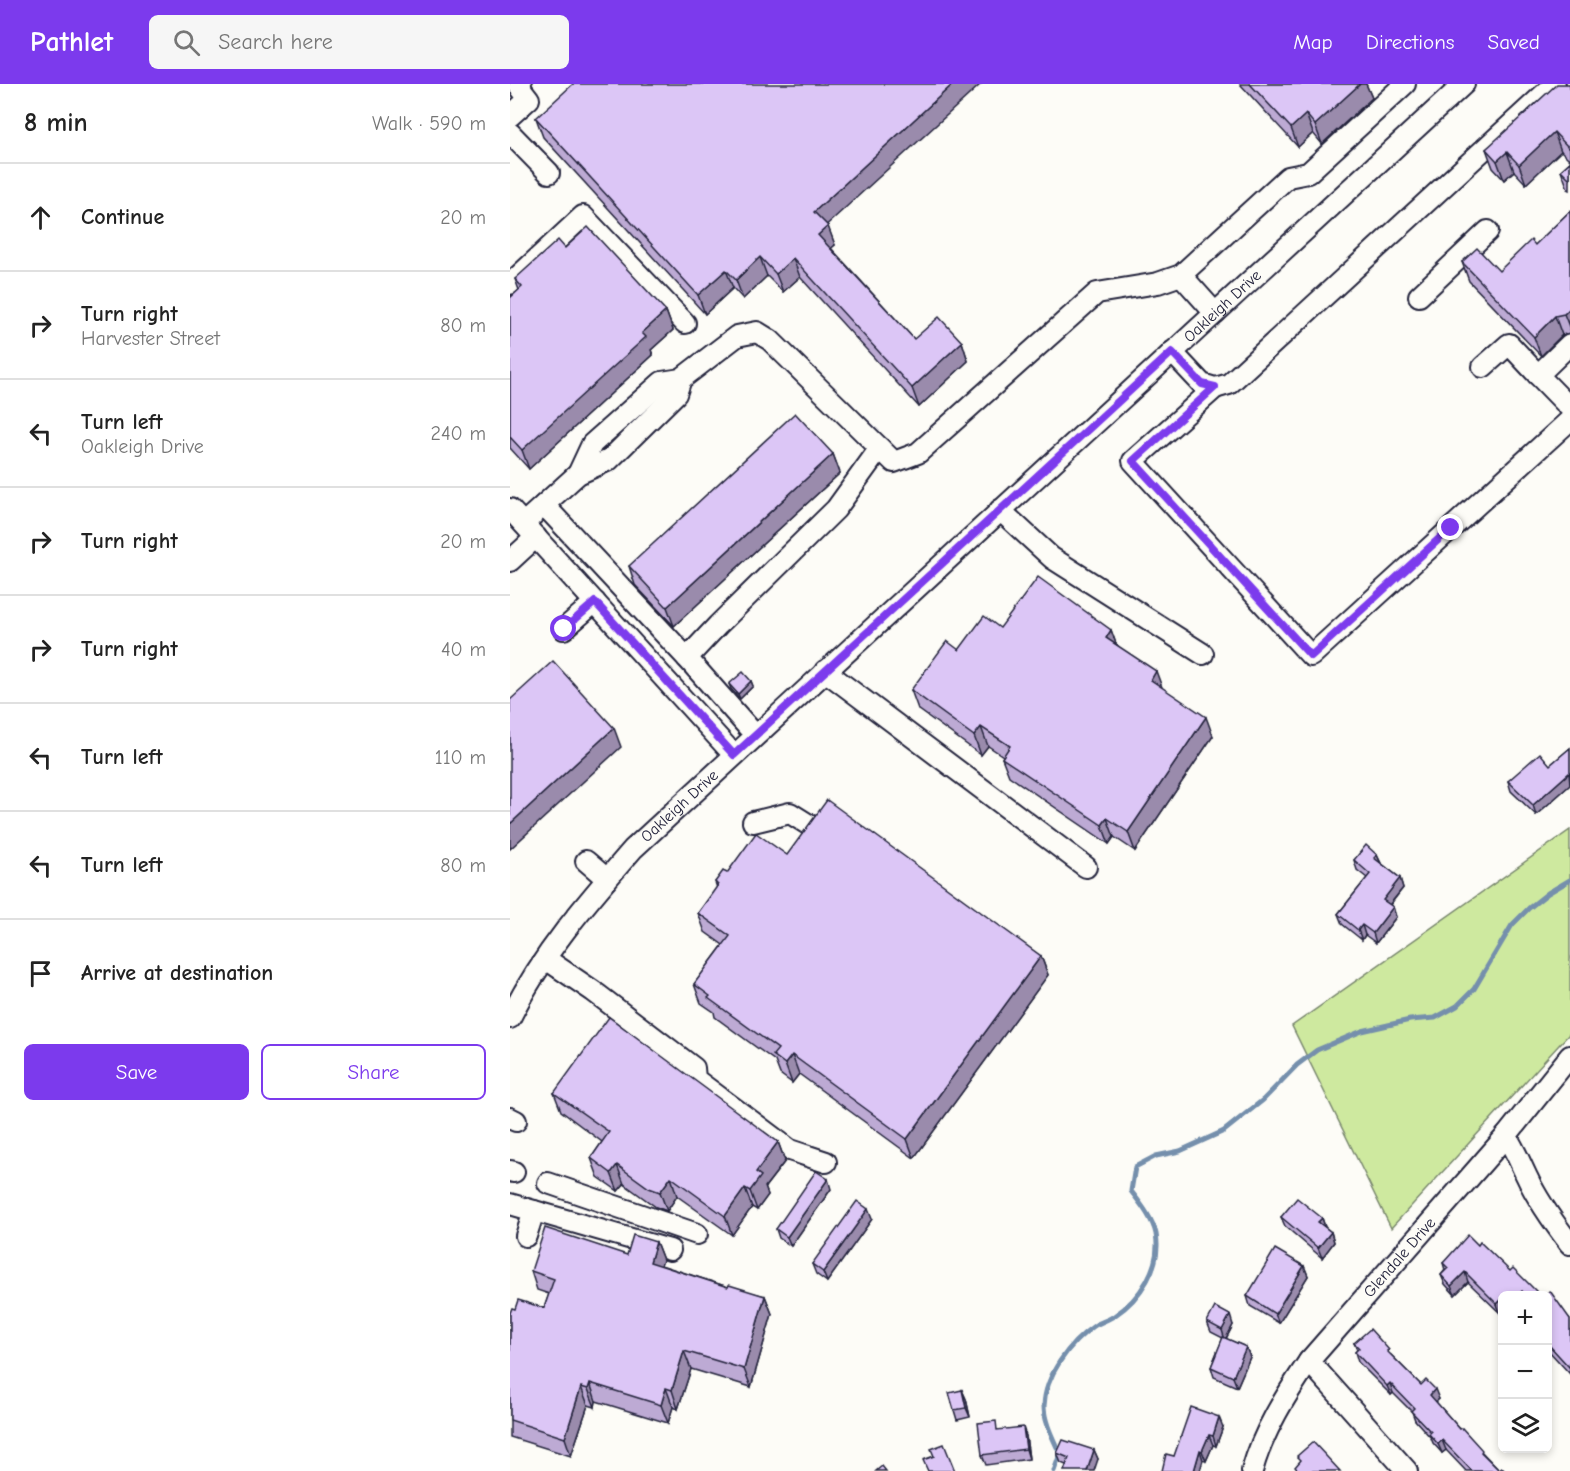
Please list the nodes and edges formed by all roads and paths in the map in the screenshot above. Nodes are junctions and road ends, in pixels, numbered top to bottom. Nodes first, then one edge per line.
1 (521, 84) edge
2 (1405, 84) edge
3 (1464, 84) edge
4 (1555, 84) edge
5 (510, 117) edge
6 (510, 133) edge
7 (549, 173) dead end
8 (1488, 231) dead end
9 (1181, 275) junction
10 (510, 284) edge
11 (1419, 296) dead end
12 (1215, 313) junction
13 (684, 323) dead end
14 (1570, 344) edge
15 (1172, 352) junction
16 (1484, 367) dead end
17 (1538, 375) junction
18 (1215, 387) junction
19 (1570, 408) edge
20 (1570, 420) edge
21 (880, 448) junction
22 (544, 505) junction
23 (510, 509) edge
24 (1000, 510) junction
25 (530, 530) junction
26 (510, 561) edge
27 (595, 602) junction
28 (564, 629) dead end
29 (1203, 654) dead end
30 (687, 658) junction
31 (825, 670) junction
32 (755, 735) junction
33 (734, 755) junction
34 (753, 822) dead end
35 (814, 828) edge
36 (586, 861) dead end
37 (1086, 867) dead end
38 (607, 879) junction
39 (546, 959) junction
40 (510, 1018) edge
41 (1570, 1056) edge
42 (1506, 1136) junction
43 (826, 1162) dead end
44 (548, 1184) dead end
45 (510, 1204) edge
46 (534, 1211) junction
47 (697, 1234) dead end
48 (526, 1236) dead end
49 (1570, 1244) edge
50 (670, 1250) dead end
51 (1309, 1361) junction
52 (1252, 1471) edge
53 (1407, 1471) edge

1 - 5 street
2 - 9 street
3 - 12 street, Oakleigh Drive
4 - 18 street
6 - 7 street
8 - 11 street
9 - 12 street
9 - 21 street
10 - 13 street
12 - 15 street, Oakleigh Drive
14 - 17 street
15 - 18 street
15 - 24 street, Oakleigh Drive
16 - 17 street
17 - 19 street
18 - 20 street
21 - 22 street
21 - 30 street
22 - 25 street
22 - 30 street
23 - 25 street
24 - 29 street
24 - 31 street, Oakleigh Drive
25 - 26 street
25 - 27 street
27 - 28 street
27 - 33 street
30 - 32 street
31 - 32 street, Oakleigh Drive
31 - 37 street
32 - 33 street, Oakleigh Drive
33 - 38 street, Oakleigh Drive
34 - 35 street
36 - 38 street
38 - 39 street, Oakleigh Drive
39 - 40 street, Oakleigh Drive
39 - 43 street
41 - 42 street, Glendale Drive
42 - 49 street
42 - 51 street, Glendale Drive
44 - 47 street
45 - 46 street
46 - 48 street
46 - 50 street
51 - 52 street, Glendale Drive
51 - 53 street

